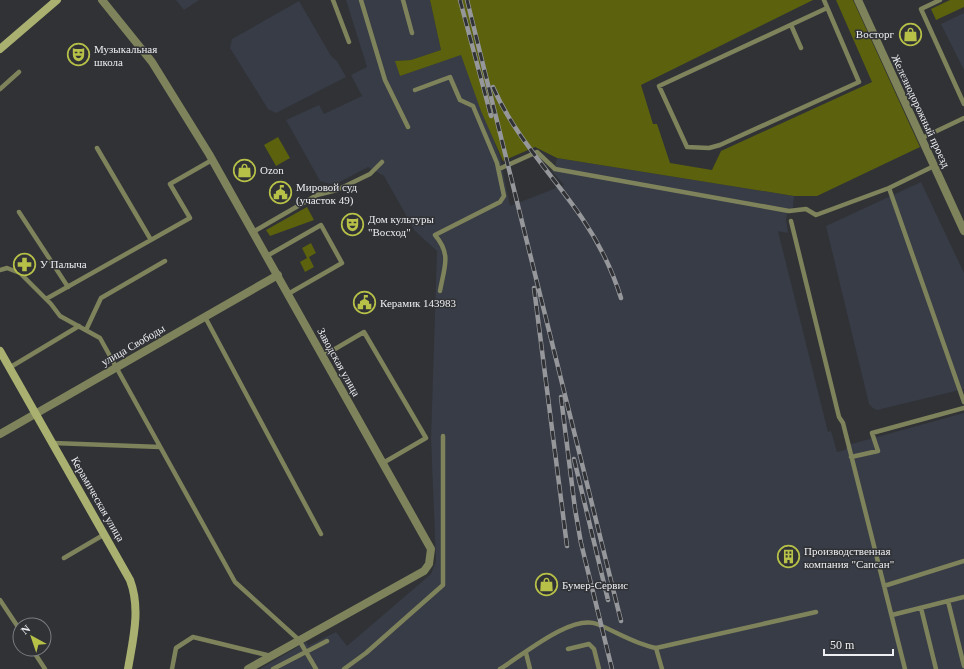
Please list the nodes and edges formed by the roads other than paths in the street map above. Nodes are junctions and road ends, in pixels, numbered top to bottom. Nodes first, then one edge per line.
1 (57, 0) edge
2 (102, 0) edge
3 (333, 0) edge
4 (361, 0) edge
5 (403, 0) edge
6 (824, 0) edge
7 (858, 0) edge
8 (940, 0) edge
9 (827, 8) junction
10 (791, 25) junction
11 (412, 33) dead end
12 (349, 42) dead end
13 (801, 48) dead end
14 (0, 49) edge
15 (19, 72) dead end
16 (0, 89) edge
17 (415, 90) dead end
18 (964, 104) edge
19 (964, 118) edge
20 (408, 127) dead end
21 (922, 138) junction
22 (98, 148) dead end
23 (212, 160) junction
24 (382, 162) dead end
25 (934, 166) junction
26 (499, 169) junction
27 (889, 188) junction
28 (19, 212) dead end
29 (791, 221) dead end
30 (964, 231) edge
31 (253, 232) junction
32 (151, 240) junction
33 (267, 256) junction
34 (165, 261) dead end
35 (0, 270) edge
36 (278, 275) junction
37 (68, 287) junction
38 (440, 292) dead end
39 (288, 294) junction
40 (46, 299) junction
41 (205, 317) junction
42 (79, 326) junction
43 (86, 330) junction
44 (0, 351) edge
45 (323, 356) junction
46 (9, 368) junction
47 (117, 368) junction
48 (964, 402) edge
49 (964, 408) edge
50 (36, 414) junction
51 (0, 434) edge
52 (443, 436) dead end
53 (53, 443) junction
54 (160, 447) junction
55 (851, 457) junction
56 (383, 463) junction
57 (105, 534) junction
58 (321, 534) dead end
59 (64, 558) dead end
60 (964, 562) edge
61 (884, 586) junction
62 (964, 597) edge
63 (0, 600) edge
64 (948, 601) junction
65 (920, 608) junction
66 (816, 612) dead end
67 (892, 616) junction
68 (12, 618) edge
69 (299, 640) junction
70 (327, 641) dead end
71 (568, 648) dead end
72 (656, 648) junction
73 (306, 652) junction
74 (526, 653) junction
75 (270, 656) junction
76 (37, 657) edge
77 (964, 666) edge
78 (45, 669) edge
79 (128, 669) edge
80 (172, 669) edge
81 (248, 669) edge
82 (274, 669) edge
83 (316, 669) edge
84 (344, 669) edge
85 (500, 669) edge
86 (530, 669) edge
87 (599, 669) edge
88 (662, 669) edge
89 (905, 669) edge
90 (936, 669) edge

1 - 14 main road
2 - 23 street, Заводская улица
3 - 12 lane
4 - 20 lane
5 - 11 lane
6 - 9 lane
7 - 21 street, Железнодорожный проезд
8 - 18 lane
9 - 10 lane
9 - 10 lane
10 - 13 lane
15 - 16 lane
17 - 26 lane
19 - 21 lane
21 - 25 street, Железнодорожный проезд
22 - 32 lane
23 - 31 street, Заводская улица
23 - 32 lane
24 - 31 lane
25 - 27 lane
25 - 30 street, Железнодорожный проезд
26 - 27 lane
26 - 38 lane
27 - 48 lane
28 - 37 lane
29 - 55 lane
31 - 33 street, Заводская улица
32 - 37 lane
33 - 36 street, Заводская улица
33 - 39 lane
34 - 43 lane
35 - 40 lane
36 - 39 street, Заводская улица
36 - 41 street, улица Свободы
37 - 40 lane
39 - 45 street, Заводская улица
40 - 42 lane
41 - 47 street, улица Свободы
41 - 58 lane
42 - 43 lane
42 - 46 lane
43 - 47 lane
44 - 46 main road, Керамическая улица
45 - 56 street, Заводская улица
45 - 56 lane
46 - 50 main road, Керамическая улица
47 - 50 street, улица Свободы
47 - 54 lane
49 - 55 lane
50 - 51 street, улица Свободы
50 - 53 main road, Керамическая улица
52 - 84 lane
53 - 54 lane
53 - 57 main road, Керамическая улица
54 - 69 lane
55 - 61 lane
56 - 69 street, Заводская улица
57 - 59 lane
57 - 79 main road, Керамическая улица
60 - 61 lane
61 - 67 lane
62 - 64 lane
63 - 68 lane
64 - 65 lane
64 - 77 lane
65 - 67 lane
65 - 90 lane
66 - 72 lane
67 - 89 lane
69 - 73 lane
69 - 75 street, Заводская улица
70 - 73 lane
71 - 87 lane
72 - 74 lane
72 - 88 lane
73 - 82 lane
73 - 83 lane
74 - 85 lane
74 - 86 lane
75 - 80 lane
75 - 81 street, Заводская улица
76 - 78 lane

